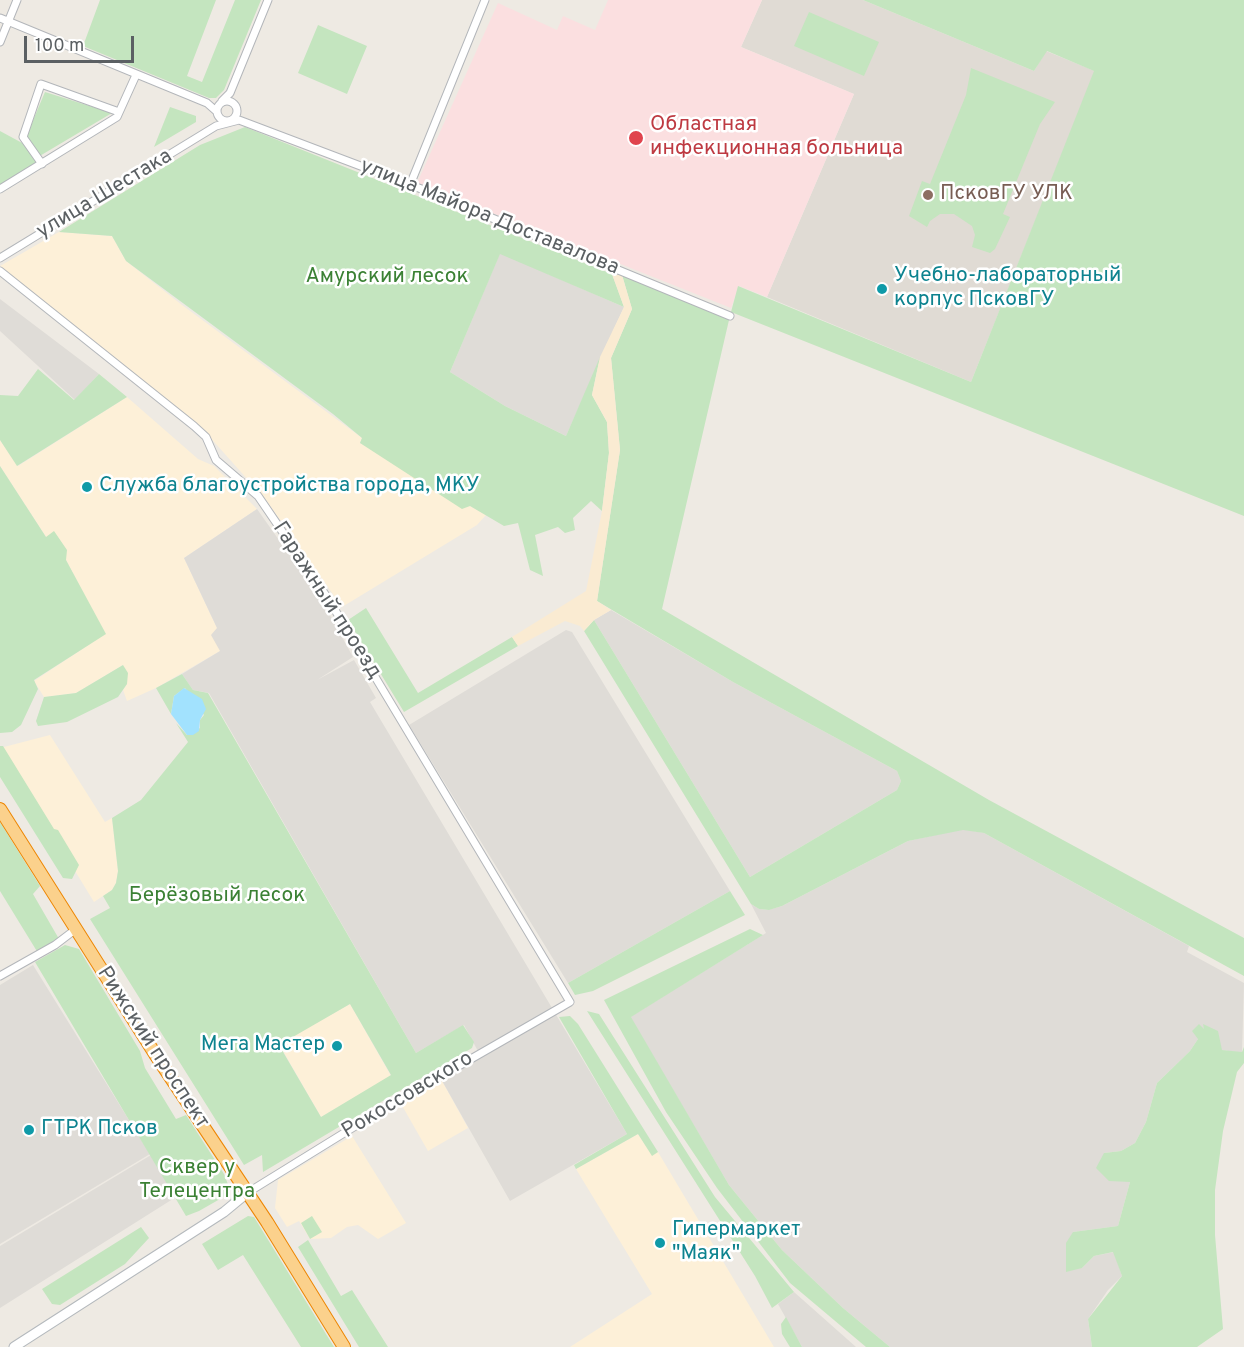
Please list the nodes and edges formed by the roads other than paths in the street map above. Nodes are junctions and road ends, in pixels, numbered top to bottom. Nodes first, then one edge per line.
1 (17, 0) edge
2 (268, 0) edge
3 (486, 0) edge
4 (0, 18) edge
5 (9, 21) junction
6 (0, 42) edge
7 (136, 75) junction
8 (230, 93) junction
9 (231, 101) junction
10 (219, 108) junction
11 (237, 110) junction
12 (119, 112) junction
13 (230, 121) junction
14 (247, 121) junction
15 (209, 131) junction
16 (42, 164) junction
17 (410, 185) junction
18 (0, 189) edge
19 (0, 258) edge
20 (0, 271) edge
21 (730, 316) dead end
22 (0, 809) edge
23 (76, 929) junction
24 (0, 976) edge
25 (570, 1002) joint
26 (247, 1193) junction
27 (14, 1347) edge
28 (344, 1347) edge

1 - 5 street
2 - 8 street
3 - 17 street
4 - 5 street
5 - 6 street
5 - 7 street
7 - 10 street
7 - 12 street
8 - 9 street
8 - 10 street
9 - 10 street
9 - 11 street
10 - 13 street
10 - 15 street
11 - 13 street
11 - 14 street, улица Майора Доставалова
12 - 16 street
12 - 16 street
13 - 14 street, улица Майора Доставалова
13 - 15 street, улица Шестака
14 - 17 street, улица Майора Доставалова
15 - 19 street, улица Шестака
16 - 18 street
17 - 21 street, улица Майора Доставалова
20 - 25 street, Гаражный проезд
22 - 23 highway, Рижский проспект
23 - 24 street
23 - 26 highway, Рижский проспект
25 - 26 street, Рокоссовского
26 - 27 main road
26 - 28 highway, Рижский проспект

